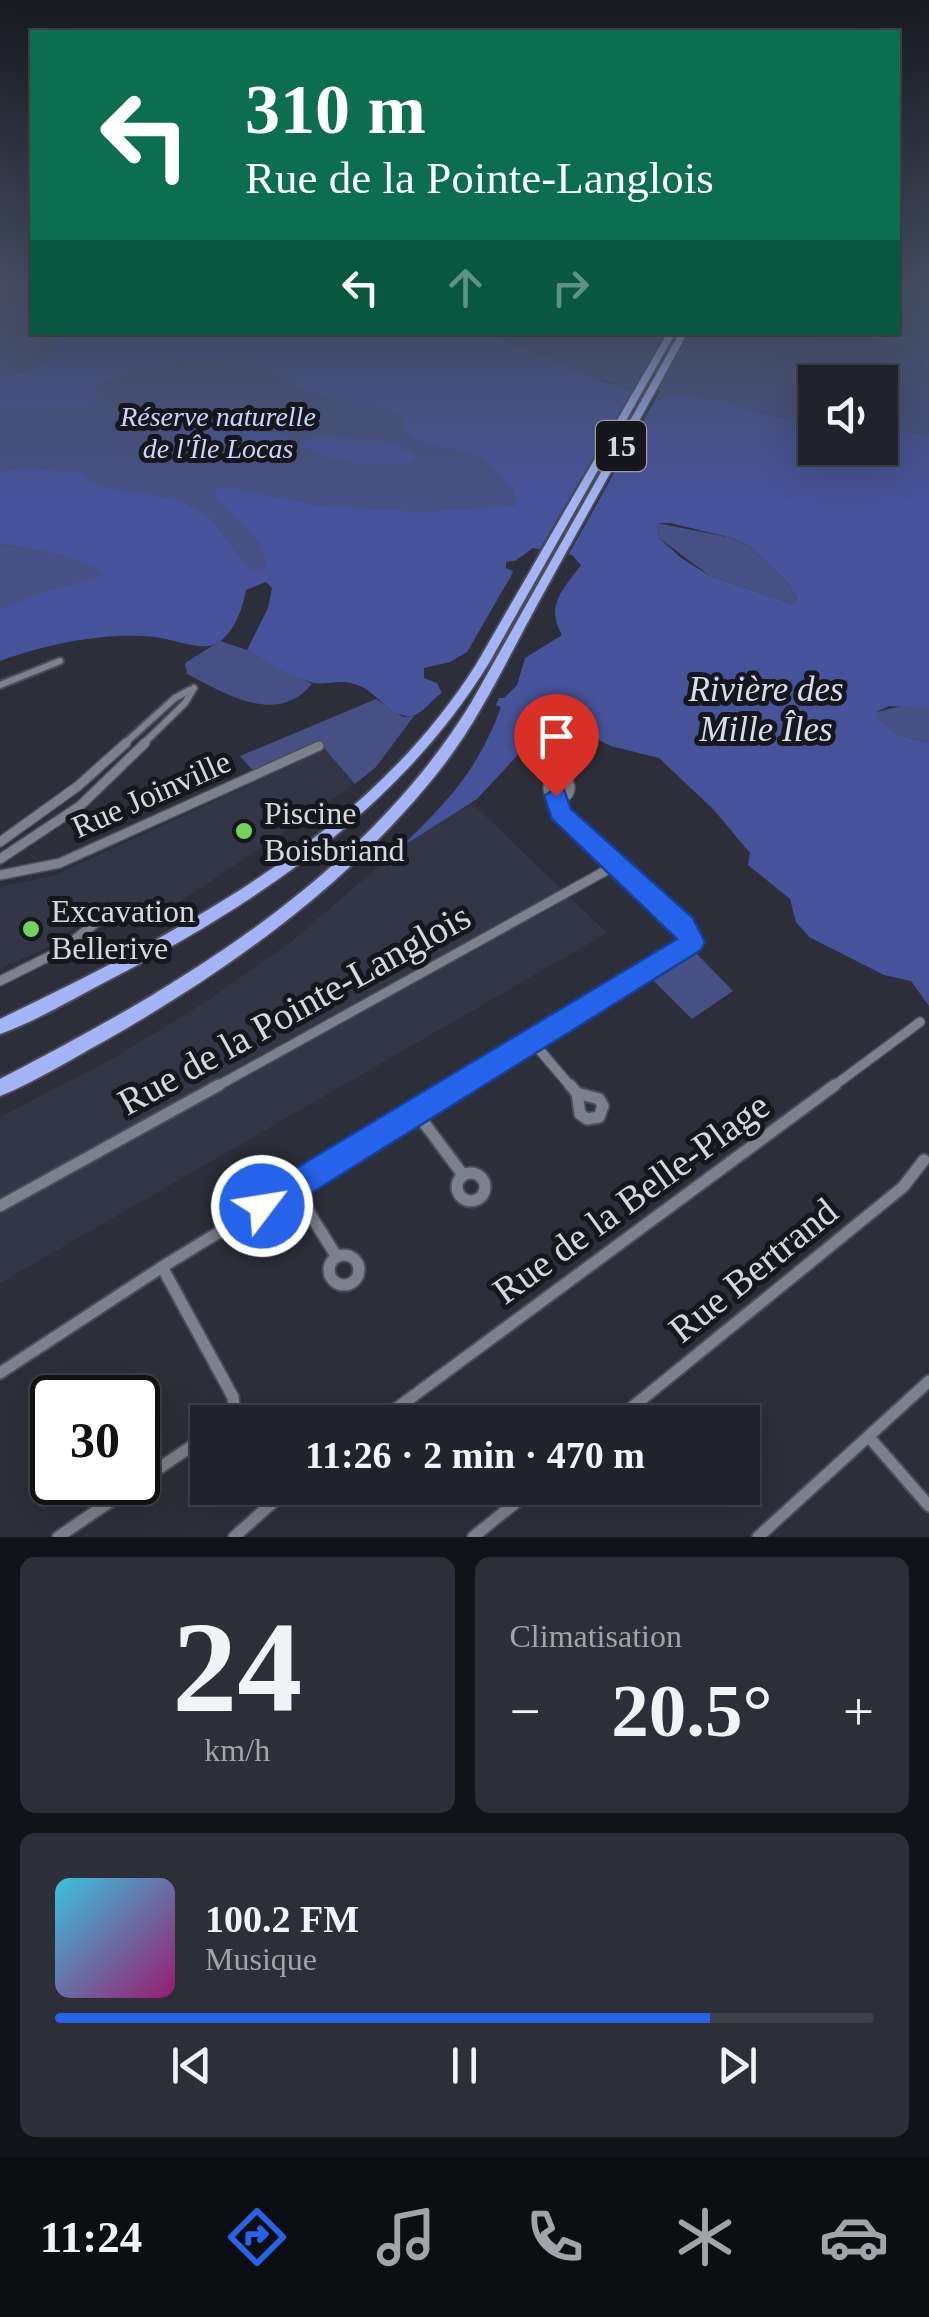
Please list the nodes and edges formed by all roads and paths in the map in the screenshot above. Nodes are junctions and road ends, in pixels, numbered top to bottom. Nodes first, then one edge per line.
1 (658, 358) edge
2 (669, 358) edge
3 (550, 558) junction
4 (60, 661) dead end
5 (0, 685) edge
6 (318, 746) dead end
7 (78, 786) junction
8 (98, 790) junction
9 (556, 796) dead end
10 (0, 842) edge
11 (0, 859) edge
12 (616, 865) junction
13 (0, 875) edge
14 (104, 916) dead end
15 (0, 981) edge
16 (920, 1022) dead end
17 (0, 1028) edge
18 (532, 1041) junction
19 (0, 1088) edge
20 (576, 1092) dead end
21 (416, 1112) junction
22 (924, 1160) dead end
23 (463, 1176) dead end
24 (293, 1188) junction
25 (0, 1206) edge
26 (336, 1258) dead end
27 (162, 1267) junction
28 (0, 1372) edge
29 (929, 1381) edge
30 (234, 1405) edge
31 (401, 1405) edge
32 (635, 1405) edge
33 (868, 1437) junction
34 (190, 1447) edge
35 (270, 1505) edge
36 (513, 1505) edge
37 (929, 1506) edge
38 (58, 1537) edge
39 (234, 1537) edge
40 (473, 1537) edge
41 (758, 1537) edge

1 - 3 highway, 15
2 - 3 highway, 15
3 - 17 highway, 15
3 - 19 highway, 15
4 - 5 street
6 - 13 street, Rue Joinville
7 - 8 street
7 - 8 street
7 - 10 street
8 - 11 street
9 - 12 street
12 - 18 street
12 - 25 street, Rue de la Pointe-Langlois
14 - 15 street
16 - 31 street, Rue de la Belle-Plage
18 - 20 street
18 - 21 street
21 - 23 street
21 - 24 street
22 - 32 street, Rue Bertrand
24 - 26 street
24 - 27 street
27 - 28 street
27 - 30 street
29 - 33 street
33 - 37 street
33 - 41 street
34 - 38 street
35 - 39 street
36 - 40 street

